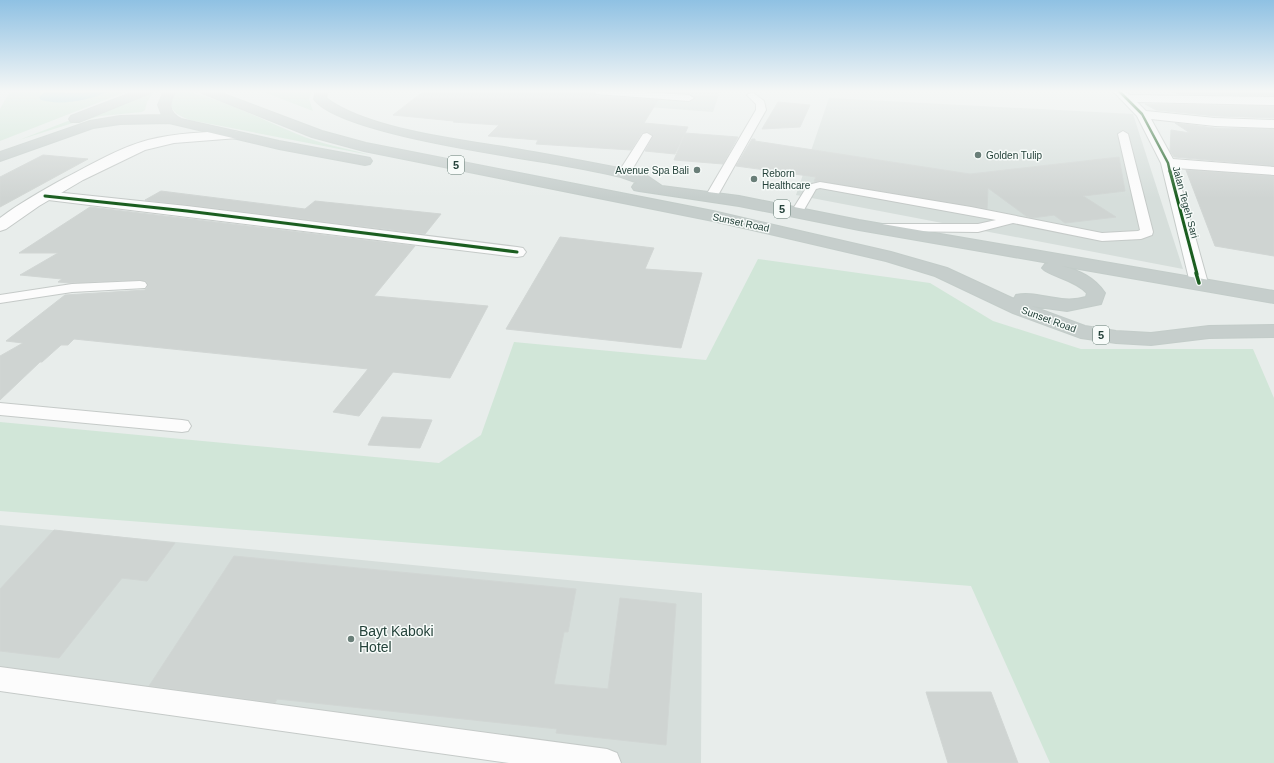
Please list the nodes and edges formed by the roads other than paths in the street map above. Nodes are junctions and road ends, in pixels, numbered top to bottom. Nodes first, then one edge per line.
1 (56, 127) edge
2 (85, 127) edge
3 (166, 127) edge
4 (200, 127) edge
5 (298, 127) edge
6 (337, 127) edge
7 (386, 127) edge
8 (751, 127) edge
9 (1149, 127) edge
10 (1123, 134) dead end
11 (234, 135) junction
12 (647, 136) dead end
13 (141, 147) junction
14 (0, 154) edge
15 (0, 157) edge
16 (1168, 163) junction
17 (1274, 172) edge
18 (624, 173) junction
19 (659, 190) junction
20 (45, 196) junction
21 (711, 197) junction
22 (797, 212) junction
23 (713, 216) junction
24 (1014, 219) junction
25 (0, 226) edge
26 (873, 227) junction
27 (904, 232) junction
28 (517, 252) dead end
29 (941, 272) junction
30 (1199, 283) junction
31 (140, 285) dead end
32 (1274, 297) edge
33 (0, 299) edge
34 (1274, 331) edge
35 (0, 409) edge
36 (182, 426) dead end
37 (0, 679) edge
38 (607, 763) edge

1 - 14 highway
2 - 15 highway
3 - 13 street
4 - 11 highway
5 - 23 highway, Sunset Road / 5
6 - 19 highway, Sunset Road / 5
7 - 18 highway
8 - 21 lane
9 - 16 street, Jalan Tegeh Sari
10 - 24 lane
11 - 13 street
11 - 23 highway
12 - 18 lane
13 - 20 street
16 - 17 street
16 - 30 street, Jalan Tegeh Sari
18 - 19 highway
19 - 21 highway, Sunset Road / 5
20 - 25 street
20 - 28 street
21 - 22 highway, Sunset Road / 5
22 - 24 lane
22 - 26 highway, Sunset Road / 5
23 - 29 highway, Sunset Road / 5
24 - 26 lane
26 - 27 highway, Sunset Road / 5
27 - 29 highway
27 - 30 highway, Sunset Road / 5
29 - 34 highway, Sunset Road / 5
30 - 32 highway, Sunset Road / 5
31 - 33 lane
35 - 36 lane
37 - 38 lane

